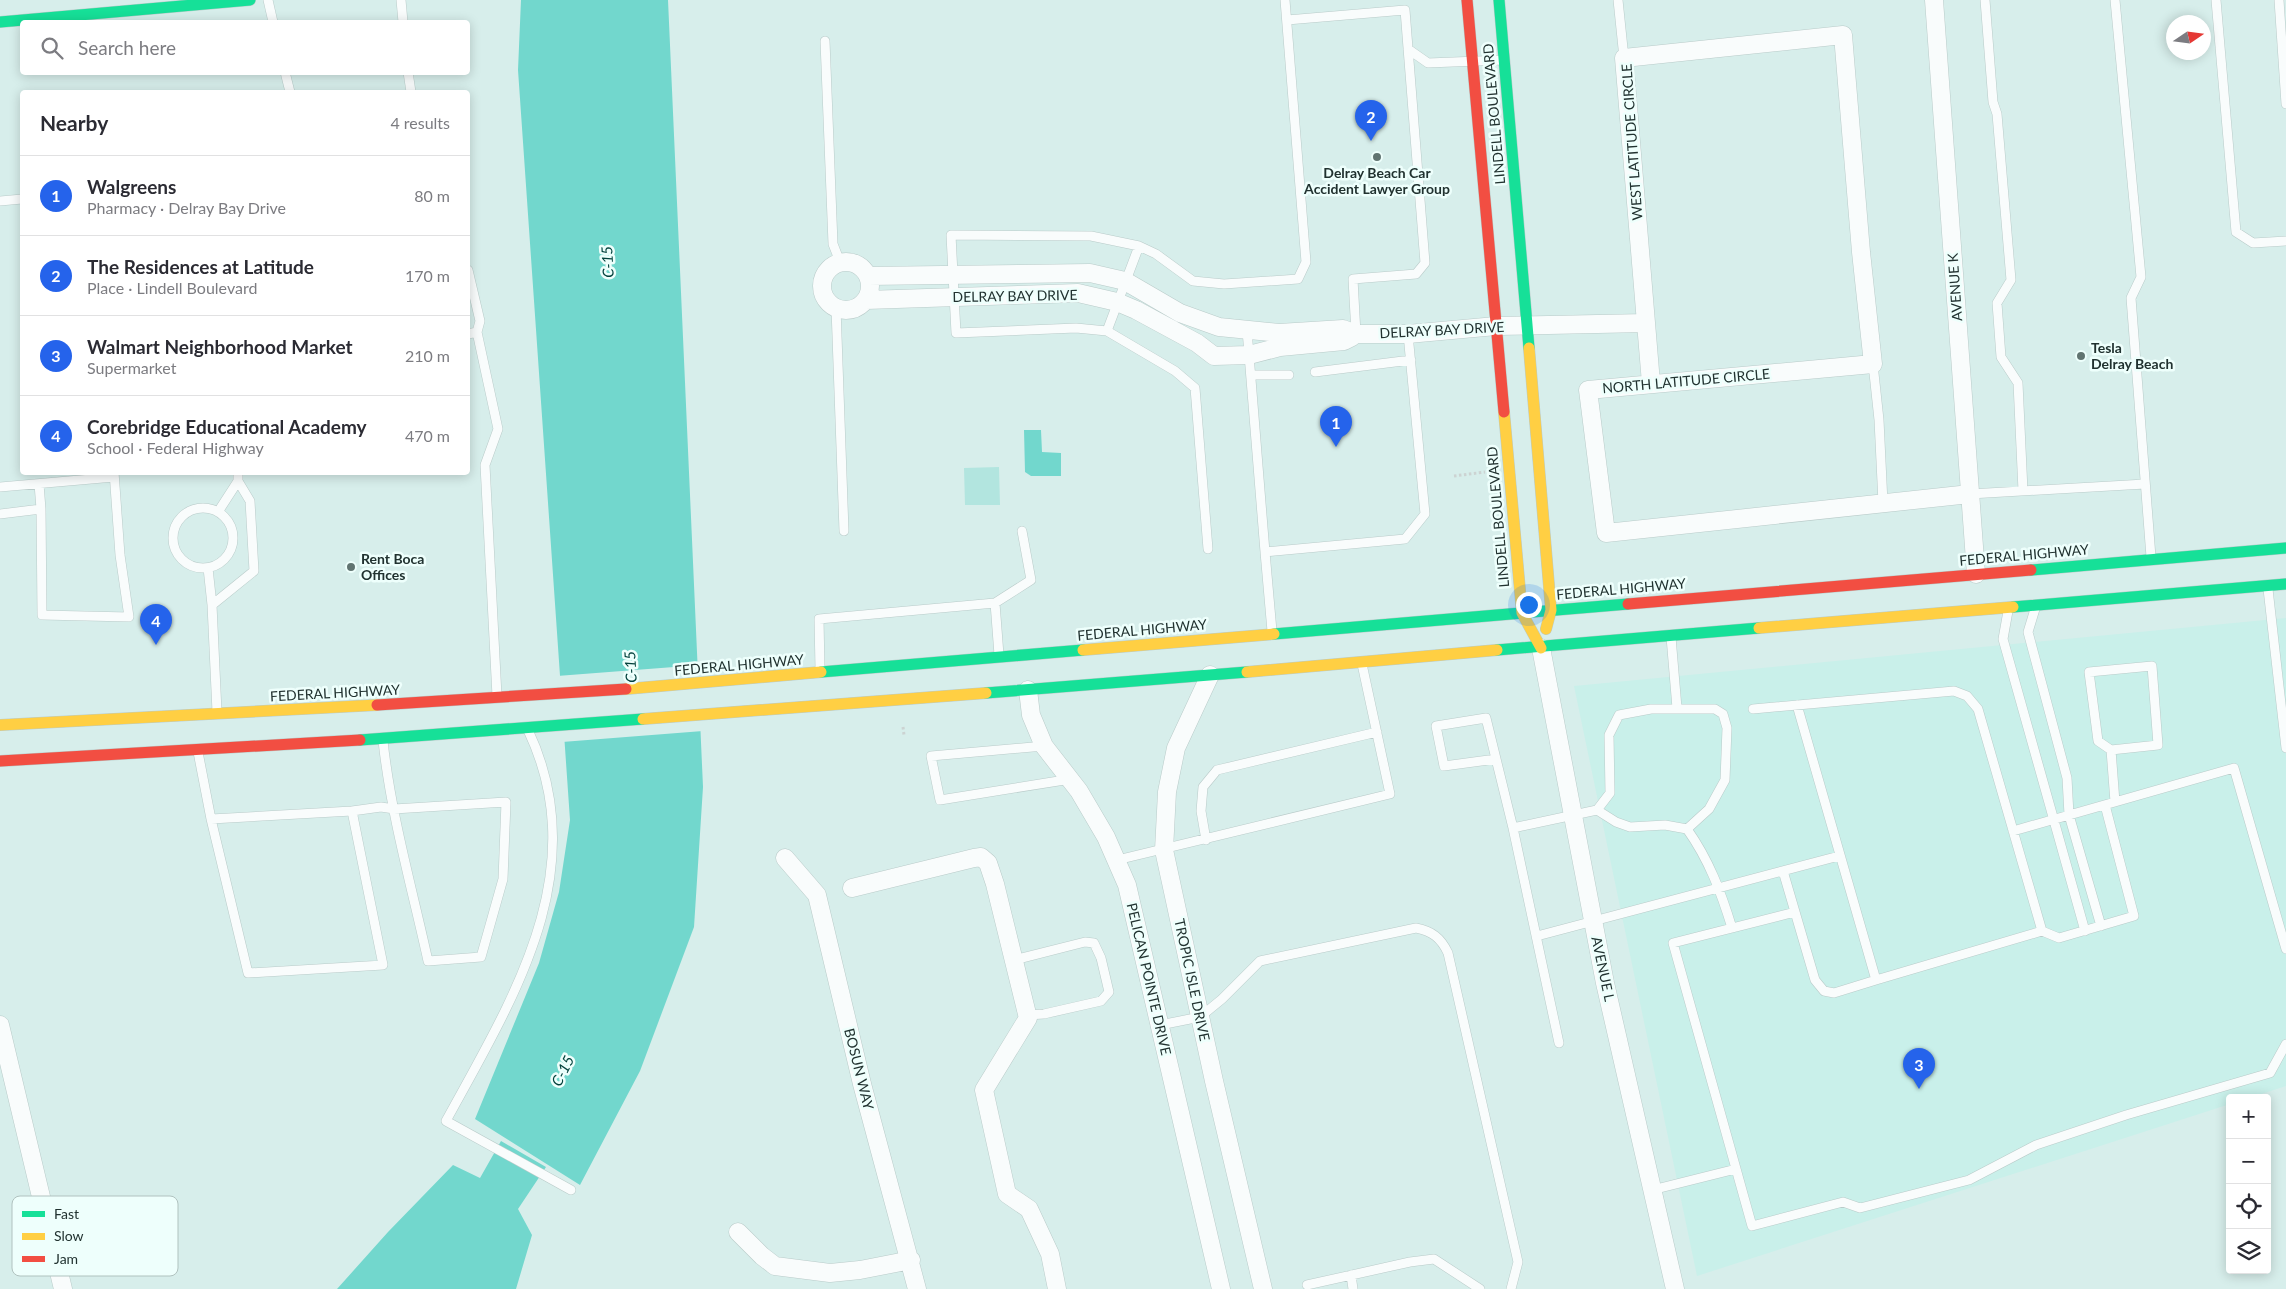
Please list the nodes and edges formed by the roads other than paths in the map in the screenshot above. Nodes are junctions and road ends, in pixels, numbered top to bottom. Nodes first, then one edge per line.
1 (250, 0) edge
2 (268, 0) edge
3 (401, 0) edge
4 (1286, 0) edge
5 (1467, 0) edge
6 (1499, 0) edge
7 (1618, 0) edge
8 (1934, 0) edge
9 (1985, 0) edge
10 (2115, 0) edge
11 (2216, 0) edge
12 (2278, 0) edge
13 (20, 20) edge
14 (23, 20) edge
15 (273, 20) edge
16 (403, 20) edge
17 (1287, 20) junction
18 (0, 22) edge
19 (825, 41) dead end
20 (1408, 49) junction
21 (1624, 58) junction
22 (1504, 60) junction
23 (1472, 62) junction
24 (286, 75) edge
25 (408, 75) edge
26 (290, 90) edge
27 (411, 90) edge
28 (2286, 104) edge
29 (20, 199) edge
30 (0, 201) edge
31 (2286, 241) edge
32 (1139, 246) junction
33 (840, 262) junction
34 (952, 273) junction
35 (868, 276) junction
36 (470, 278) edge
37 (1125, 281) junction
38 (954, 296) junction
39 (866, 300) junction
40 (1117, 302) junction
41 (836, 308) junction
42 (1646, 322) junction
43 (1496, 326) junction
44 (1528, 326) junction
45 (1247, 330) junction
46 (1107, 331) junction
47 (477, 332) junction
48 (470, 334) edge
49 (1356, 334) junction
50 (1408, 334) junction
51 (1249, 355) junction
52 (1411, 360) junction
53 (1873, 364) junction
54 (1315, 372) dead end
55 (1251, 375) junction
56 (1290, 375) dead end
57 (1650, 383) junction
58 (114, 475) edge
59 (238, 477) edge
60 (39, 484) junction
61 (2146, 484) junction
62 (0, 488) edge
63 (2023, 491) junction
64 (1970, 494) junction
65 (1883, 503) junction
66 (41, 509) junction
67 (218, 512) junction
68 (0, 514) edge
69 (844, 531) dead end
70 (1022, 531) dead end
71 (2286, 548) edge
72 (1208, 549) dead end
73 (1265, 552) junction
74 (2151, 559) junction
75 (2071, 566) junction
76 (208, 568) junction
77 (1976, 574) junction
78 (2038, 583) dead end
79 (2286, 584) edge
80 (2268, 586) junction
81 (2023, 592) dead end
82 (995, 603) junction
83 (212, 604) junction
84 (2035, 606) junction
85 (2008, 608) junction
86 (1551, 610) junction
87 (1522, 613) junction
88 (1272, 634) junction
89 (1671, 637) junction
90 (1541, 648) junction
91 (1082, 650) junction
92 (999, 657) junction
93 (1057, 662) dead end
94 (1362, 662) junction
95 (994, 669) dead end
96 (820, 673) junction
97 (1210, 675) junction
98 (976, 683) dead end
99 (1032, 684) junction
100 (949, 696) junction
101 (497, 699) junction
102 (524, 705) junction
103 (1797, 705) junction
104 (1677, 708) junction
105 (1753, 710) dead end
106 (218, 715) junction
107 (84, 722) junction
108 (0, 725) edge
109 (527, 728) junction
110 (1377, 732) junction
111 (0, 736) edge
112 (383, 738) junction
113 (1044, 746) junction
114 (2286, 748) edge
115 (197, 749) junction
116 (2111, 750) junction
117 (1496, 759) junction
118 (0, 760) edge
119 (1071, 780) junction
120 (2115, 802) junction
121 (2105, 805) junction
122 (394, 809) junction
123 (1596, 810) junction
124 (352, 811) junction
125 (1573, 815) junction
126 (2069, 815) junction
127 (211, 819) junction
128 (2054, 819) junction
129 (1513, 828) junction
130 (1687, 829) junction
131 (2013, 831) junction
132 (1206, 840) junction
133 (1164, 850) junction
134 (1839, 856) junction
135 (785, 858) dead end
136 (1117, 860) junction
137 (1783, 871) junction
138 (852, 888) dead end
139 (1720, 888) junction
140 (1795, 912) junction
141 (1593, 922) junction
142 (2101, 926) junction
143 (1732, 928) junction
144 (2085, 930) junction
145 (2042, 931) junction
146 (1537, 936) junction
147 (2286, 950) edge
148 (1014, 960) junction
149 (1876, 980) junction
150 (1027, 1014) junction
151 (1200, 1017) junction
152 (0, 1025) edge
153 (1160, 1025) junction
154 (1559, 1043) dead end
155 (2286, 1044) edge
156 (1736, 1170) junction
157 (571, 1190) dead end
158 (1652, 1190) junction
159 (41, 1196) edge
160 (738, 1232) dead end
161 (911, 1260) junction
162 (1351, 1275) junction
163 (60, 1276) edge
164 (1308, 1285) dead end
165 (63, 1289) edge
166 (918, 1289) edge
167 (1057, 1289) edge
168 (1221, 1289) edge
169 (1263, 1289) edge
170 (1353, 1289) edge
171 (1480, 1289) edge
172 (1511, 1289) edge
173 (1675, 1289) edge

1 - 14 main road
2 - 15 lane
3 - 16 lane
4 - 17 lane
5 - 23 main road, LINDELL BOULEVARD
6 - 22 main road, LINDELL BOULEVARD
7 - 21 lane
8 - 64 street, AVENUE K
9 - 63 lane
10 - 61 lane
11 - 31 lane
12 - 28 lane
13 - 18 main road
17 - 20 lane
17 - 32 lane
19 - 33 lane
20 - 23 lane
20 - 49 lane
21 - 42 street, WEST LATITUDE CIRCLE
21 - 53 street, WEST LATITUDE CIRCLE
22 - 23 lane
22 - 44 main road, LINDELL BOULEVARD
23 - 43 main road, LINDELL BOULEVARD
24 - 26 lane
25 - 27 lane
29 - 30 lane
32 - 34 lane
32 - 37 lane
33 - 35 street
33 - 41 street
34 - 35 street, DELRAY BAY DRIVE
34 - 37 street, DELRAY BAY DRIVE
34 - 38 lane
35 - 39 street
36 - 47 lane
37 - 40 lane
37 - 45 street, DELRAY BAY DRIVE
38 - 39 street, DELRAY BAY DRIVE
38 - 40 street, DELRAY BAY DRIVE
38 - 46 lane
39 - 41 street, DELRAY BAY DRIVE
40 - 46 lane
40 - 51 street, DELRAY BAY DRIVE
41 - 69 lane
42 - 44 street, DELRAY BAY DRIVE
42 - 57 street, WEST LATITUDE CIRCLE
43 - 44 street, DELRAY BAY DRIVE
43 - 50 street, DELRAY BAY DRIVE
43 - 87 main road, LINDELL BOULEVARD
44 - 86 main road, LINDELL BOULEVARD
45 - 49 street, DELRAY BAY DRIVE
45 - 51 lane
46 - 72 lane
47 - 48 lane
47 - 101 lane
49 - 50 street, DELRAY BAY DRIVE
49 - 51 street, DELRAY BAY DRIVE
50 - 52 lane
51 - 55 lane
52 - 54 lane
52 - 73 lane
53 - 57 street, NORTH LATITUDE CIRCLE
53 - 65 lane
55 - 56 lane
55 - 73 lane
57 - 65 street, NORTH LATITUDE CIRCLE
58 - 60 lane
58 - 66 lane
59 - 67 lane
59 - 83 lane
60 - 62 lane
60 - 66 lane
61 - 63 lane
61 - 74 lane
63 - 64 lane
64 - 65 street, NORTH LATITUDE CIRCLE
64 - 77 street, AVENUE K
66 - 68 lane
67 - 76 lane
67 - 76 lane
70 - 82 lane
71 - 74 main road, FEDERAL HIGHWAY
73 - 88 lane
74 - 75 main road, FEDERAL HIGHWAY
75 - 77 main road, FEDERAL HIGHWAY
75 - 78 main road
76 - 83 lane
77 - 86 main road, FEDERAL HIGHWAY
79 - 80 main road
80 - 84 main road
80 - 114 lane
81 - 85 main road
82 - 92 lane
82 - 96 lane
83 - 106 lane
84 - 85 main road
84 - 126 lane
85 - 89 main road
85 - 128 lane
86 - 87 main road, FEDERAL HIGHWAY
86 - 90 main road, LINDELL BOULEVARD
87 - 88 main road, FEDERAL HIGHWAY
87 - 90 main road, LINDELL BOULEVARD
88 - 91 main road, FEDERAL HIGHWAY
89 - 90 main road
89 - 104 lane
90 - 94 main road
90 - 125 street, AVENUE L
91 - 92 main road, FEDERAL HIGHWAY
91 - 93 main road
92 - 95 main road
92 - 96 main road, FEDERAL HIGHWAY
94 - 97 main road
94 - 110 lane
96 - 102 main road, FEDERAL HIGHWAY
97 - 99 main road
97 - 133 street, TROPIC ISLE DRIVE
98 - 100 main road
99 - 100 main road
99 - 113 street, PELICAN POINTE DRIVE
100 - 109 main road
101 - 102 main road, FEDERAL HIGHWAY
101 - 106 main road, FEDERAL HIGHWAY
102 - 109 main road
103 - 105 lane
103 - 131 lane
103 - 134 lane
104 - 123 lane
104 - 130 lane
106 - 107 main road, FEDERAL HIGHWAY
107 - 108 main road, FEDERAL HIGHWAY
107 - 111 main road
109 - 112 main road
109 - 157 lane
110 - 132 lane
110 - 132 lane
112 - 115 main road
112 - 122 lane
113 - 119 street, PELICAN POINTE DRIVE
113 - 119 lane
115 - 118 main road
115 - 127 lane
116 - 116 lane
116 - 120 lane
117 - 117 lane
117 - 129 lane
119 - 136 street, PELICAN POINTE DRIVE
120 - 121 lane
120 - 147 lane
121 - 126 lane
121 - 142 lane
122 - 122 lane
122 - 124 lane
123 - 125 lane
123 - 130 lane
124 - 127 lane
124 - 127 lane
125 - 129 lane
125 - 141 street, AVENUE L
126 - 128 lane
126 - 142 lane
128 - 131 lane
128 - 144 lane
129 - 146 lane
130 - 139 lane
131 - 145 lane
132 - 133 lane
133 - 136 lane
133 - 151 street, TROPIC ISLE DRIVE
134 - 137 lane
134 - 149 lane
135 - 161 street, BOSUN WAY
136 - 153 street, PELICAN POINTE DRIVE
137 - 139 lane
137 - 140 lane
138 - 148 street
139 - 141 lane
139 - 143 lane
140 - 143 lane
140 - 149 lane
141 - 146 lane
141 - 158 street, AVENUE L
142 - 144 lane
143 - 156 lane
144 - 145 lane
145 - 149 lane
146 - 154 lane
148 - 150 street
148 - 150 lane
150 - 167 street
151 - 153 lane
151 - 169 street, TROPIC ISLE DRIVE
151 - 172 lane
152 - 159 street
153 - 168 street, PELICAN POINTE DRIVE
155 - 156 lane
156 - 158 lane
158 - 173 street, AVENUE L
160 - 161 street
161 - 166 street, BOSUN WAY
162 - 164 lane
162 - 170 lane
162 - 171 lane
163 - 165 street

